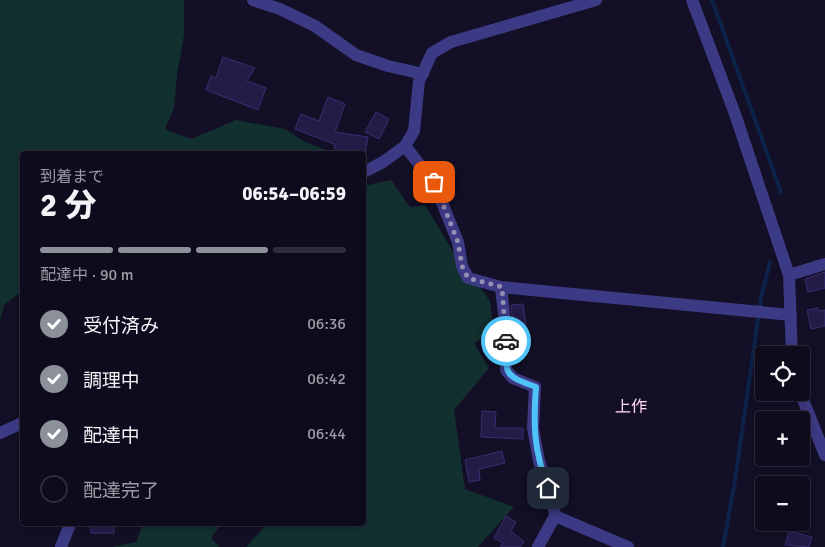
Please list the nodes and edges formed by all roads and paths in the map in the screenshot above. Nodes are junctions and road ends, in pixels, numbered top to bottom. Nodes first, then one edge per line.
1 (253, 0) edge
2 (596, 0) edge
3 (692, 0) edge
4 (422, 74) junction
5 (404, 146) junction
6 (366, 171) edge
7 (825, 264) edge
8 (789, 276) junction
9 (502, 287) junction
10 (791, 315) junction
11 (792, 346) edge
12 (804, 401) edge
13 (20, 425) edge
14 (0, 433) edge
15 (825, 455) edge
16 (555, 516) junction
17 (69, 526) edge
18 (61, 547) edge
19 (538, 547) edge
20 (628, 547) edge

1 - 4 street
2 - 4 street
3 - 8 street
4 - 5 street
5 - 6 street
5 - 9 street
7 - 8 street
8 - 10 street
9 - 10 street
9 - 16 street
10 - 11 street
12 - 15 street
13 - 14 street
16 - 19 street
16 - 20 street
17 - 18 street

